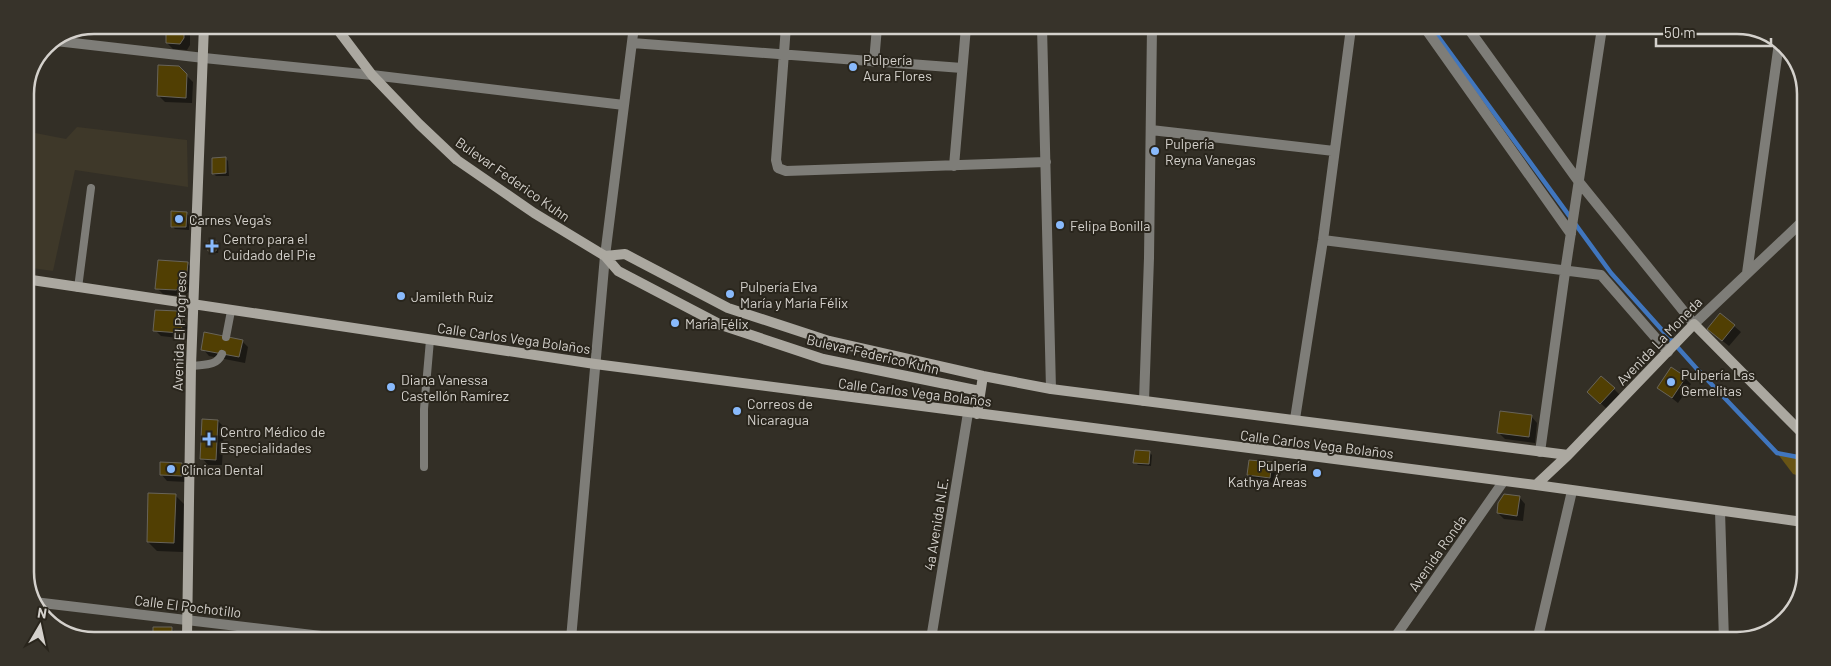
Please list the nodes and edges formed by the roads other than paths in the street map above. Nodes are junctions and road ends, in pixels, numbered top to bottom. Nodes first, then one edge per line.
1 (204, 34) edge
2 (341, 34) edge
3 (633, 34) edge
4 (785, 34) edge
5 (876, 34) edge
6 (965, 34) edge
7 (1042, 34) edge
8 (1152, 34) edge
9 (1350, 34) edge
10 (1428, 34) edge
11 (1472, 34) edge
12 (1601, 34) edge
13 (65, 41) edge
14 (632, 43) junction
15 (1778, 49) edge
16 (783, 55) junction
17 (204, 58) junction
18 (874, 62) junction
19 (962, 68) junction
20 (372, 75) junction
21 (624, 105) junction
22 (1151, 130) junction
23 (1334, 151) junction
24 (1046, 162) junction
25 (954, 166) junction
26 (1579, 182) junction
27 (91, 188) dead end
28 (1797, 226) edge
29 (1571, 234) junction
30 (1322, 240) junction
31 (605, 256) junction
32 (1565, 272) junction
33 (1747, 273) junction
34 (34, 281) edge
35 (78, 288) junction
36 (194, 305) junction
37 (231, 311) junction
38 (1692, 326) junction
39 (226, 337) dead end
40 (430, 340) junction
41 (1670, 349) junction
42 (222, 354) dead end
43 (595, 364) junction
44 (191, 366) junction
45 (983, 376) junction
46 (1051, 388) junction
47 (980, 392) junction
48 (1144, 401) junction
49 (972, 414) junction
50 (1295, 419) junction
51 (1797, 428) edge
52 (1540, 452) junction
53 (1568, 455) junction
54 (424, 467) dead end
55 (1503, 482) junction
56 (1536, 486) junction
57 (1572, 491) junction
58 (1720, 511) junction
59 (1797, 521) edge
60 (65, 605) edge
61 (187, 619) junction
62 (187, 632) edge
63 (290, 632) edge
64 (572, 632) edge
65 (932, 632) edge
66 (1399, 632) edge
67 (1539, 632) edge
68 (1724, 632) edge

1 - 17 street, Avenida El Progreso
2 - 20 street, Bulevar Federico Kuhn
3 - 14 street
4 - 16 street
5 - 18 street
6 - 19 street
7 - 24 street
8 - 22 street
9 - 23 street
10 - 29 street
11 - 26 street
12 - 26 street
13 - 17 street
14 - 16 street
14 - 21 street
15 - 33 street
16 - 18 street
16 - 25 street
17 - 20 street
17 - 36 street, Avenida El Progreso
18 - 19 street
19 - 25 street
20 - 21 street
20 - 31 street, Bulevar Federico Kuhn
21 - 31 street
22 - 23 street
22 - 48 street
23 - 30 street
24 - 25 street
24 - 46 street
26 - 29 street
26 - 38 street
27 - 35 lane
28 - 33 street, Avenida La Moneda
29 - 32 street
30 - 32 street
30 - 50 street
31 - 43 street
31 - 45 street, Bulevar Federico Kuhn
31 - 47 street, Bulevar Federico Kuhn
32 - 41 street
32 - 52 street
33 - 38 street, Avenida La Moneda
34 - 35 street, Calle Carlos Vega Bolaños
35 - 36 street, Calle Carlos Vega Bolaños
36 - 37 street, Calle Carlos Vega Bolaños
36 - 44 street, Avenida El Progreso
37 - 39 lane
37 - 40 street, Calle Carlos Vega Bolaños
38 - 41 street, Avenida La Moneda
38 - 51 street
40 - 43 street, Calle Carlos Vega Bolaños
40 - 54 lane
41 - 53 street, Avenida La Moneda
42 - 44 lane
43 - 49 street, Calle Carlos Vega Bolaños
43 - 64 street
44 - 61 street, Avenida El Progreso
45 - 46 street, Calle Carlos Vega Bolaños
45 - 47 street
46 - 48 street, Calle Carlos Vega Bolaños
47 - 49 street
48 - 50 street, Calle Carlos Vega Bolaños
49 - 55 street, Calle Carlos Vega Bolaños
49 - 65 street, 4a Avenida N.E.
50 - 52 street, Calle Carlos Vega Bolaños
52 - 53 street, Calle Carlos Vega Bolaños
53 - 56 street, Avenida La Moneda
55 - 56 street, Calle Carlos Vega Bolaños
55 - 66 street, Avenida Ronda
56 - 57 street, Calle Carlos Vega Bolaños
57 - 58 street, Calle Carlos Vega Bolaños
57 - 67 street
58 - 59 street, Calle Carlos Vega Bolaños
58 - 68 street
60 - 61 street, Calle El Pochotillo
61 - 62 street, Avenida El Progreso
61 - 63 street, Calle El Pochotillo

